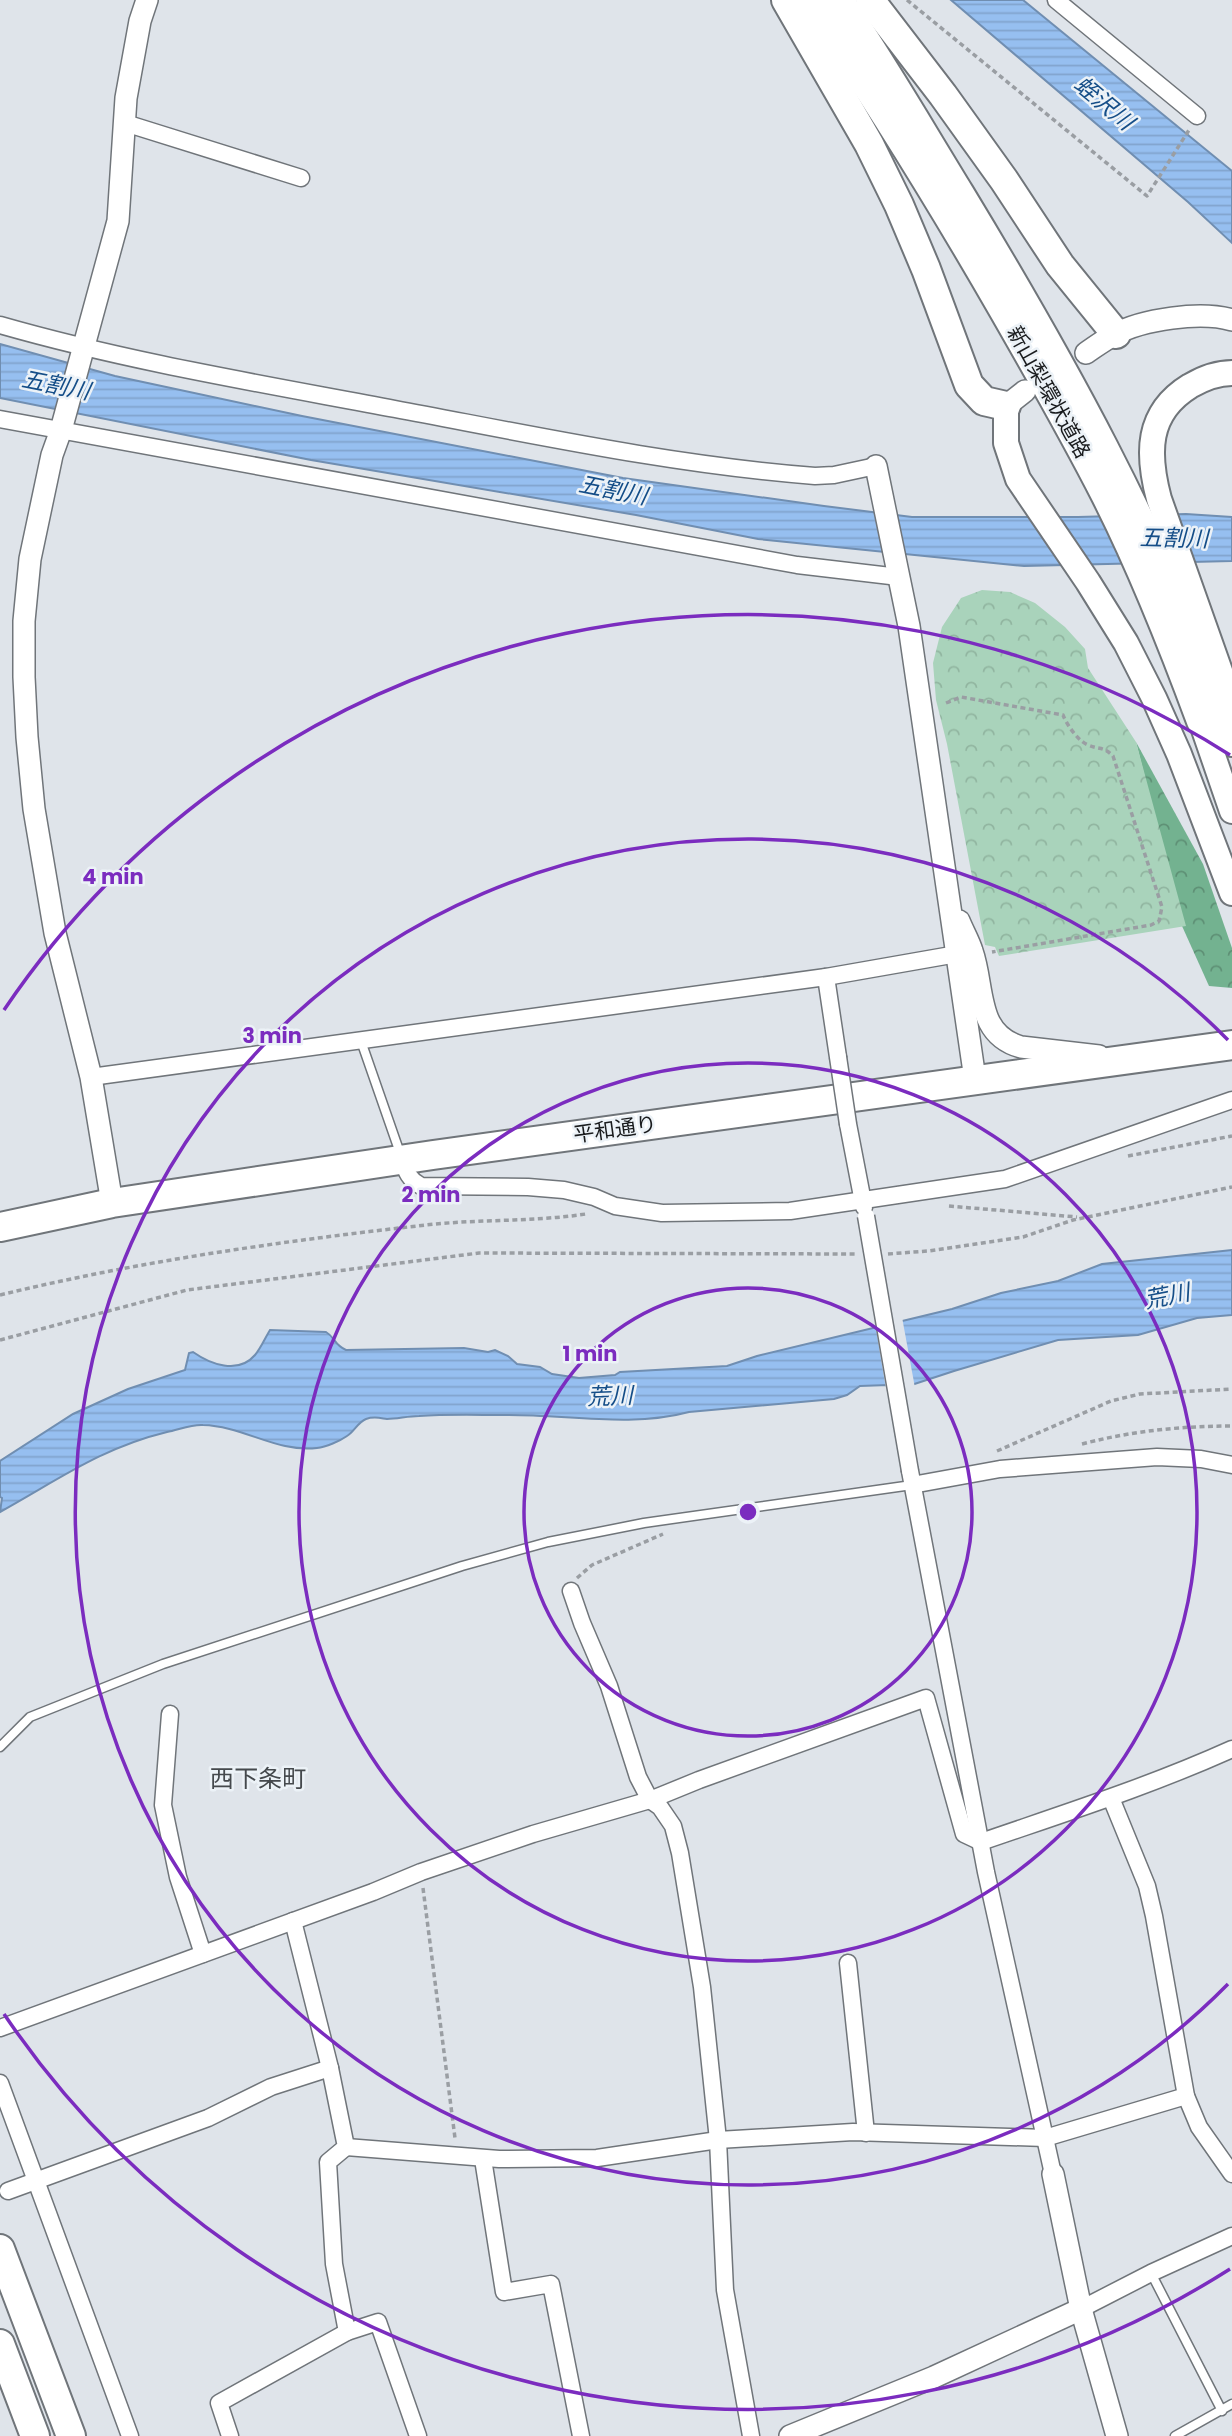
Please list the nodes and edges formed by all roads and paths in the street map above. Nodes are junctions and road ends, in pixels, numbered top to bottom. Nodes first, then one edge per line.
1 (147, 0) edge
2 (907, 0) edge
3 (1056, 0) edge
4 (824, 6) edge
5 (1197, 116) joint
6 (125, 123) junction
7 (301, 178) dead end
8 (1232, 320) edge
9 (0, 324) edge
10 (1116, 334) junction
11 (82, 352) junction
12 (1086, 354) dead end
13 (1232, 373) edge
14 (1015, 398) joint
15 (0, 419) edge
16 (62, 425) junction
17 (876, 466) joint
18 (898, 571) junction
19 (1168, 580) junction
20 (946, 703) dead end
21 (1218, 714) edge
22 (1232, 744) edge
23 (1232, 811) edge
24 (1232, 893) edge
25 (949, 900) junction
26 (990, 952) dead end
27 (957, 954) junction
28 (826, 976) junction
29 (1232, 1032) edge
30 (361, 1041) junction
31 (1232, 1045) edge
32 (1166, 1054) junction
33 (1120, 1059) junction
34 (91, 1077) junction
35 (975, 1079) junction
36 (1232, 1100) edge
37 (402, 1160) junction
38 (1232, 1186) edge
39 (863, 1199) junction
40 (112, 1203) junction
41 (941, 1205) dead end
42 (615, 1206) junction
43 (1083, 1217) junction
44 (0, 1227) edge
45 (858, 1254) dead end
46 (883, 1254) dead end
47 (0, 1295) edge
48 (0, 1340) edge
49 (1232, 1389) edge
50 (1232, 1426) edge
51 (1070, 1447) dead end
52 (990, 1455) dead end
53 (1232, 1465) edge
54 (911, 1478) junction
55 (665, 1534) dead end
56 (572, 1591) joint
57 (170, 1714) dead end
58 (0, 1747) edge
59 (1232, 1749) edge
60 (1111, 1798) junction
61 (650, 1800) junction
62 (981, 1842) junction
63 (421, 1872) junction
64 (293, 1922) junction
65 (203, 1954) junction
66 (848, 1964) dead end
67 (0, 2028) edge
68 (330, 2068) junction
69 (0, 2082) edge
70 (1186, 2096) junction
71 (866, 2133) junction
72 (1045, 2137) junction
73 (718, 2140) junction
74 (346, 2147) junction
75 (457, 2157) junction
76 (483, 2159) junction
77 (1053, 2174) joint
78 (1232, 2174) edge
79 (36, 2180) junction
80 (8, 2192) dead end
81 (1232, 2236) edge
82 (0, 2249) edge
83 (1151, 2273) junction
84 (1081, 2309) junction
85 (347, 2332) junction
86 (0, 2344) edge
87 (1232, 2404) edge
88 (1222, 2412) junction
89 (35, 2436) edge
90 (71, 2436) edge
91 (130, 2436) edge
92 (230, 2436) edge
93 (418, 2436) edge
94 (581, 2436) edge
95 (751, 2436) edge
96 (790, 2436) edge
97 (1117, 2436) edge
98 (1175, 2436) edge

1 - 6 street
2 - 5 path
3 - 5 street
4 - 10 highway
4 - 14 highway
4 - 19 highway, 新山梨環状道路
6 - 7 street
6 - 11 street
8 - 10 street
9 - 11 street
10 - 12 street
11 - 16 street
11 - 17 street
13 - 19 main road
14 - 24 main road
15 - 16 street
16 - 18 street
16 - 34 street
17 - 18 street
18 - 25 street
19 - 21 highway
20 - 26 path
21 - 22 main road
21 - 23 main road
25 - 27 street
25 - 33 street
27 - 28 street
27 - 35 street
28 - 30 street
28 - 39 street, bridge
29 - 32 main road
30 - 34 street
30 - 37 lane
31 - 32 highway, 平和通り
32 - 33 highway, 平和通り
33 - 35 highway, 平和通り
34 - 40 street
35 - 37 highway, 平和通り
36 - 39 street
37 - 40 highway, 平和通り
37 - 42 street
38 - 43 path
39 - 42 street
39 - 54 street, bridge
40 - 44 highway, 平和通り
41 - 43 path
42 - 47 path
43 - 46 path
45 - 48 path
49 - 52 path
50 - 51 path
53 - 54 street
54 - 58 lane
54 - 62 street
55 - 56 path
56 - 61 street
57 - 65 street
59 - 60 street
60 - 62 street
60 - 70 street
61 - 62 street
61 - 63 street
61 - 73 street
62 - 72 street
63 - 64 street
63 - 75 path
64 - 65 street
64 - 68 street
65 - 67 street
66 - 71 street
68 - 74 street
68 - 79 street
69 - 79 street
70 - 72 street
70 - 78 street
71 - 72 street
71 - 73 street
72 - 77 street
73 - 76 street
73 - 95 street
74 - 75 street
74 - 85 street
75 - 76 street
76 - 94 street
77 - 84 street
79 - 80 street
79 - 91 street
81 - 83 street
82 - 90 highway
83 - 84 street
83 - 88 lane
84 - 96 street
84 - 97 street
85 - 92 street
85 - 93 street
86 - 89 highway
87 - 88 lane
88 - 98 lane

